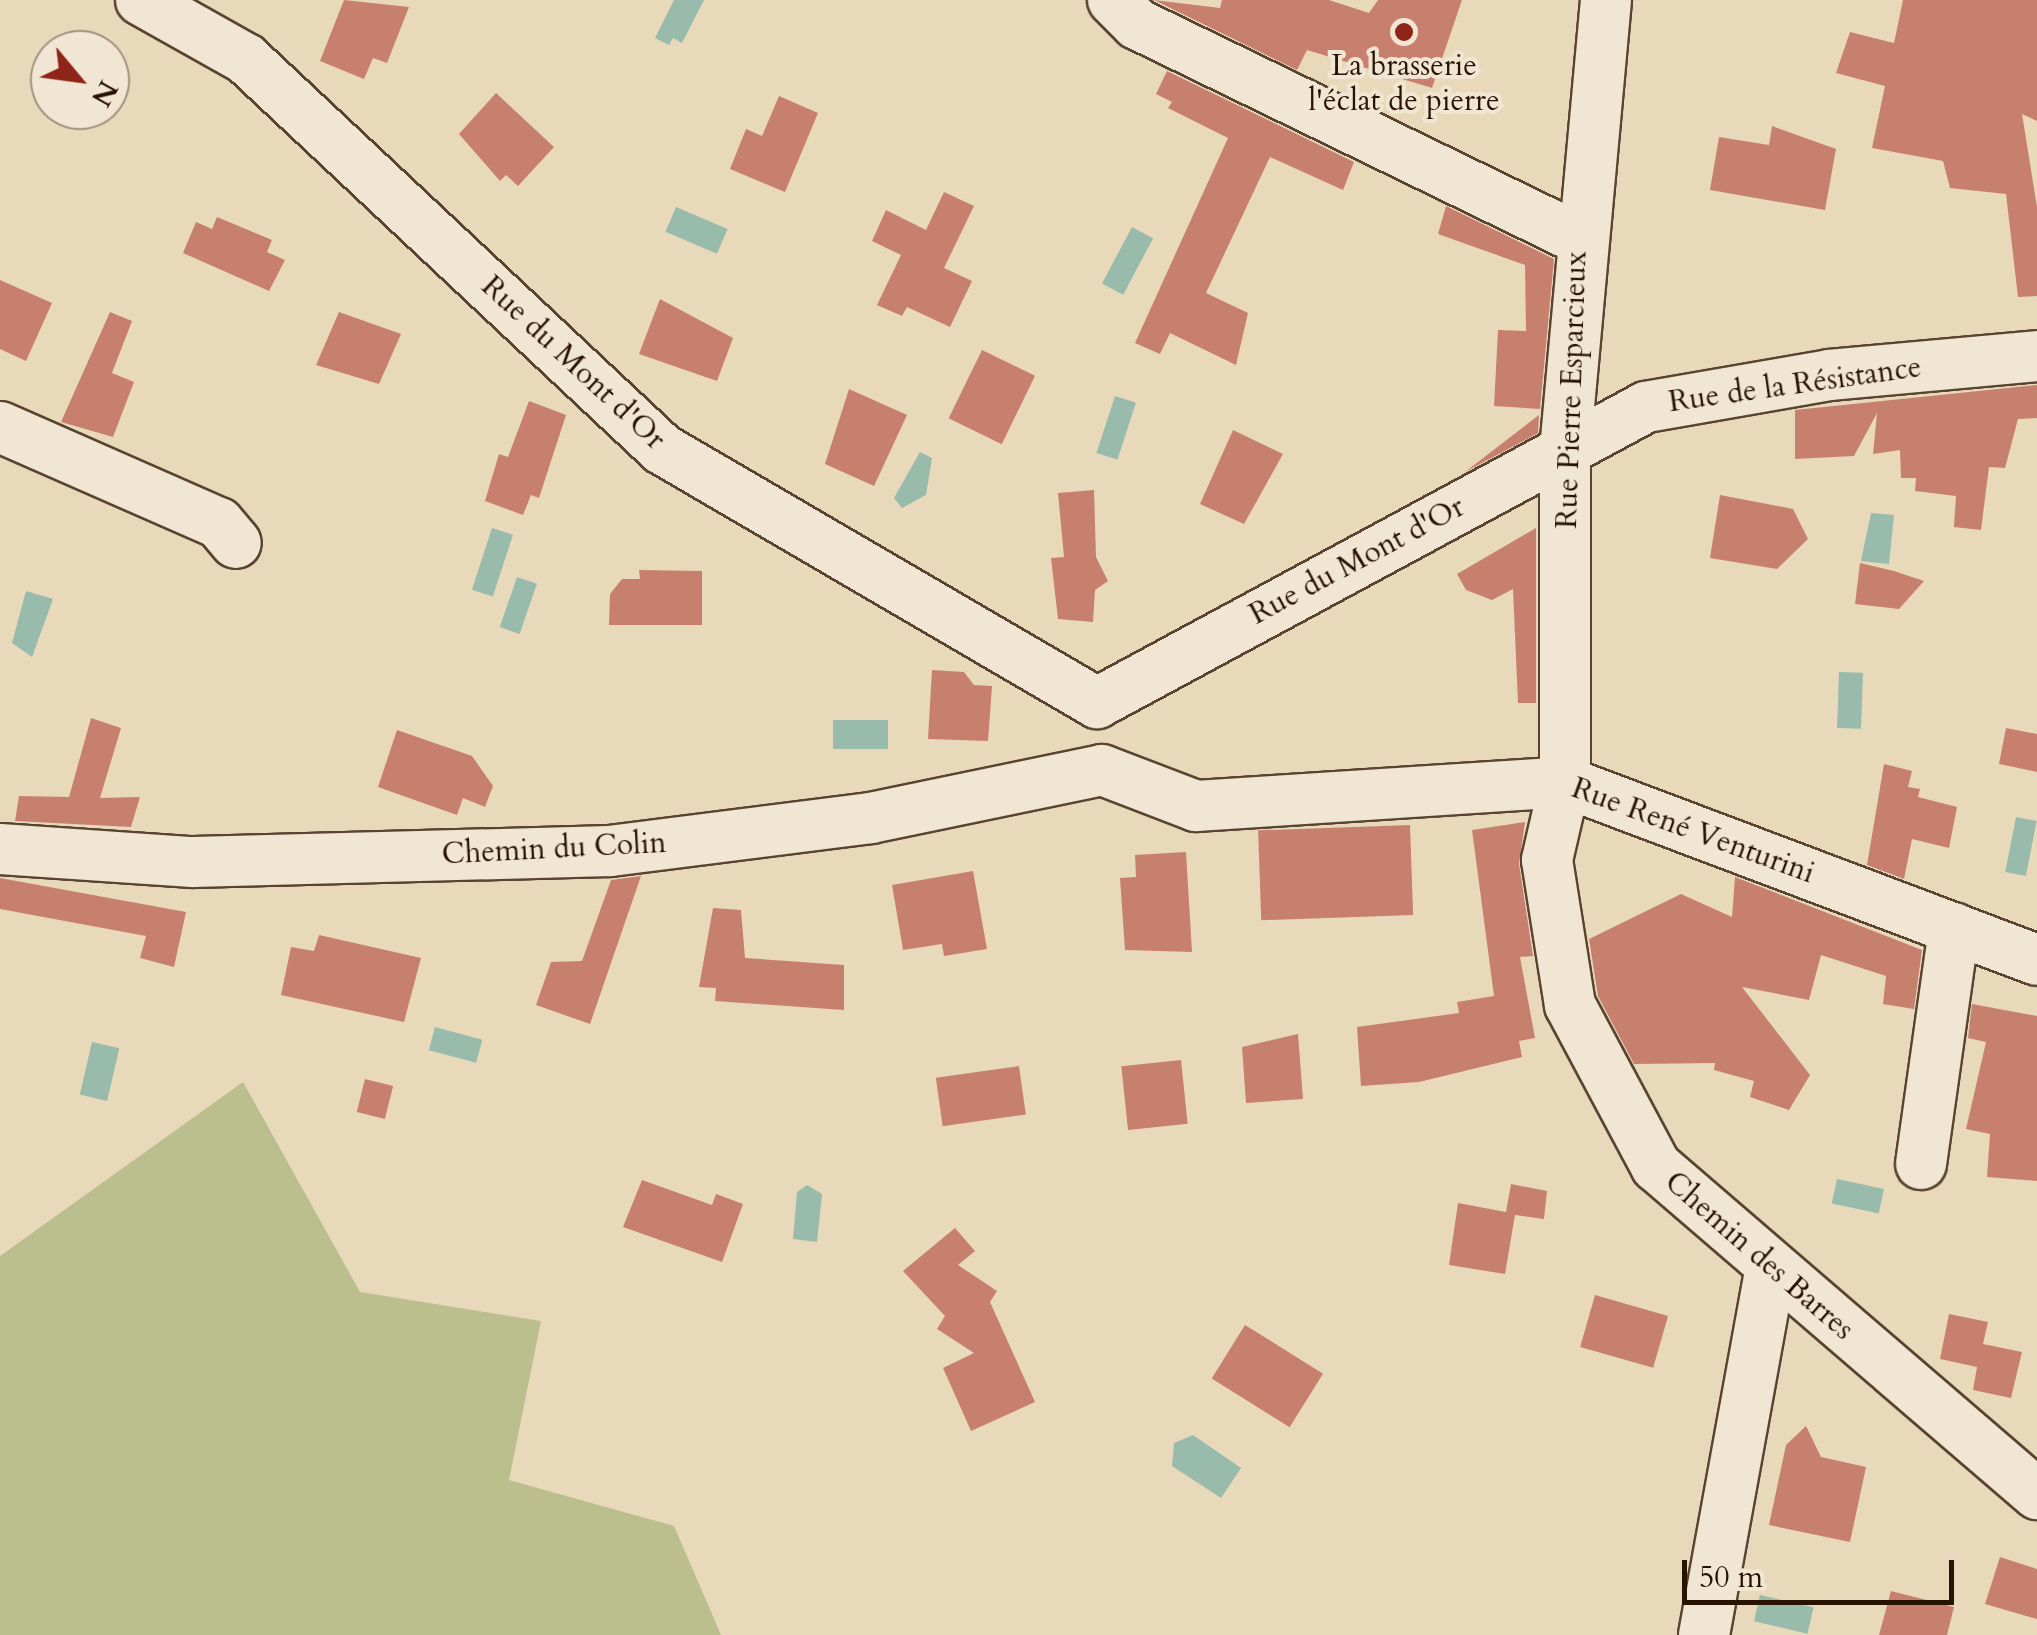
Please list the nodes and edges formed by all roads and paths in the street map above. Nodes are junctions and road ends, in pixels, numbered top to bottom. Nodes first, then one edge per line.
1 (141, 0) edge
2 (1113, 0) edge
3 (1604, 7) edge
4 (1578, 238) junction
5 (2037, 356) edge
6 (0, 427) edge
7 (1565, 451) junction
8 (236, 544) dead end
9 (1097, 703) junction
10 (1102, 770) junction
11 (1565, 782) junction
12 (0, 849) edge
13 (1954, 928) junction
14 (2037, 960) edge
15 (1921, 1164) dead end
16 (1771, 1267) junction
17 (2037, 1494) edge
18 (1704, 1635) edge

1 - 9 street, Rue du Mont d'Or
2 - 4 street
3 - 4 street, Rue Pierre Esparcieux
4 - 7 street, Rue Pierre Esparcieux
5 - 7 street, Rue de la Résistance
6 - 8 street
7 - 9 street, Rue du Mont d'Or
7 - 11 street, Rue Pierre Esparcieux
9 - 10 street
10 - 11 street, Rue René Venturini
10 - 12 street, Chemin du Colin
11 - 13 street, Rue René Venturini
11 - 16 street, Chemin des Barres
13 - 14 street, Rue René Venturini
13 - 15 street
16 - 17 street, Chemin des Barres
16 - 18 street

